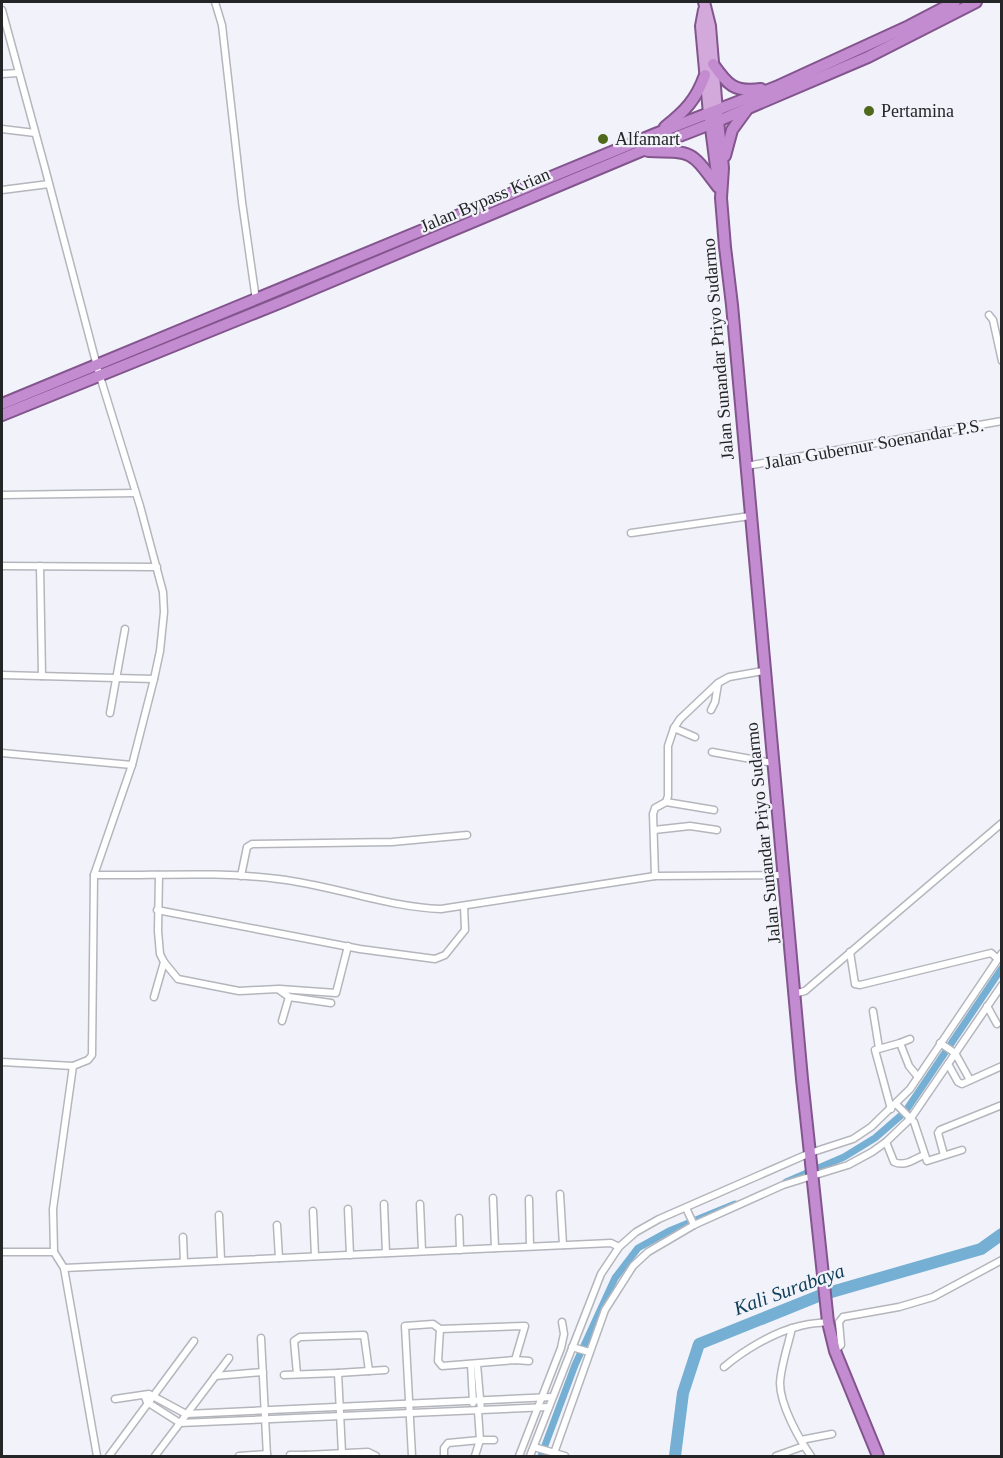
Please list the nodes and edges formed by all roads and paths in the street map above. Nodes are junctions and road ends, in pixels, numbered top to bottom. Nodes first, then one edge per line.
1 (215, 2) edge
2 (955, 2) edge
3 (976, 2) edge
4 (704, 5) edge
5 (2, 10) edge
6 (3, 21) edge
7 (713, 63) junction
8 (2, 74) edge
9 (18, 74) junction
10 (705, 75) junction
11 (776, 87) junction
12 (748, 108) junction
13 (714, 118) junction
14 (2, 129) edge
15 (35, 133) junction
16 (655, 135) junction
17 (641, 151) junction
18 (723, 168) junction
19 (49, 184) junction
20 (2, 190) edge
21 (720, 193) junction
22 (256, 300) junction
23 (989, 315) dead end
24 (1000, 344) edge
25 (1002, 361) edge
26 (98, 371) junction
27 (2, 404) edge
28 (2, 415) edge
29 (1002, 422) edge
30 (746, 466) junction
31 (135, 493) junction
32 (2, 495) edge
33 (750, 516) junction
34 (631, 533) dead end
35 (2, 566) edge
36 (40, 566) junction
37 (157, 567) junction
38 (125, 629) dead end
39 (764, 671) junction
40 (2, 675) edge
41 (42, 676) junction
42 (116, 678) junction
43 (154, 679) junction
44 (718, 683) junction
45 (711, 710) dead end
46 (110, 713) dead end
47 (674, 728) junction
48 (694, 737) dead end
49 (712, 752) dead end
50 (2, 753) edge
51 (772, 764) junction
52 (132, 765) junction
53 (666, 802) junction
54 (714, 810) dead end
55 (1002, 824) edge
56 (654, 830) junction
57 (717, 830) dead end
58 (467, 835) dead end
59 (94, 874) junction
60 (159, 875) junction
61 (784, 875) junction
62 (241, 876) junction
63 (655, 876) junction
64 (464, 906) junction
65 (157, 910) junction
66 (348, 946) junction
67 (850, 952) junction
68 (1000, 956) edge
69 (164, 965) junction
70 (1002, 986) edge
71 (278, 989) junction
72 (794, 994) junction
73 (154, 997) dead end
74 (289, 998) junction
75 (331, 1003) dead end
76 (987, 1006) junction
77 (873, 1011) dead end
78 (282, 1022) dead end
79 (997, 1024) dead end
80 (910, 1039) dead end
81 (900, 1043) junction
82 (942, 1044) junction
83 (879, 1048) junction
84 (954, 1052) junction
85 (2, 1062) edge
86 (948, 1064) junction
87 (73, 1066) junction
88 (1002, 1066) edge
89 (918, 1077) junction
90 (970, 1080) junction
91 (1002, 1105) edge
92 (896, 1107) junction
93 (910, 1117) junction
94 (886, 1142) junction
95 (962, 1150) dead end
96 (810, 1155) junction
97 (924, 1155) junction
98 (944, 1155) junction
99 (812, 1175) junction
100 (560, 1194) dead end
101 (493, 1198) dead end
102 (529, 1199) dead end
103 (384, 1204) dead end
104 (420, 1204) dead end
105 (348, 1209) dead end
106 (687, 1209) junction
107 (313, 1211) dead end
108 (219, 1215) dead end
109 (459, 1218) dead end
110 (694, 1224) junction
111 (277, 1226) dead end
112 (183, 1237) dead end
113 (563, 1245) junction
114 (530, 1246) junction
115 (619, 1247) junction
116 (495, 1248) junction
117 (460, 1250) junction
118 (422, 1251) junction
119 (2, 1252) edge
120 (54, 1252) junction
121 (386, 1253) junction
122 (350, 1255) junction
123 (315, 1256) junction
124 (279, 1258) junction
125 (221, 1260) junction
126 (1002, 1260) edge
127 (184, 1262) junction
128 (64, 1268) junction
129 (828, 1320) junction
130 (562, 1322) dead end
131 (792, 1328) junction
132 (440, 1329) junction
133 (261, 1338) dead end
134 (194, 1341) dead end
135 (574, 1347) junction
136 (835, 1351) junction
137 (587, 1352) junction
138 (229, 1358) dead end
139 (515, 1360) junction
140 (529, 1361) dead end
141 (474, 1364) junction
142 (724, 1367) dead end
143 (385, 1370) dead end
144 (369, 1371) junction
145 (263, 1372) junction
146 (338, 1373) junction
147 (297, 1374) junction
148 (284, 1375) dead end
149 (214, 1376) junction
150 (144, 1395) junction
151 (153, 1395) junction
152 (552, 1396) junction
153 (543, 1397) junction
154 (115, 1399) dead end
155 (477, 1400) junction
156 (147, 1402) junction
157 (408, 1404) junction
158 (339, 1407) junction
159 (540, 1407) junction
160 (549, 1407) junction
161 (477, 1410) junction
162 (265, 1411) junction
163 (409, 1413) junction
164 (186, 1414) junction
165 (340, 1416) junction
166 (266, 1419) junction
167 (180, 1422) junction
168 (832, 1434) dead end
169 (480, 1440) junction
170 (494, 1440) dead end
171 (803, 1443) junction
172 (536, 1448) junction
173 (342, 1453) junction
174 (552, 1454) edge
175 (267, 1455) edge
176 (290, 1455) edge
177 (97, 1456) edge
178 (109, 1456) edge
179 (155, 1456) edge
180 (239, 1456) edge
181 (305, 1456) edge
182 (376, 1456) edge
183 (412, 1456) edge
184 (444, 1456) edge
185 (475, 1456) edge
186 (519, 1456) edge
187 (530, 1456) edge
188 (566, 1456) edge
189 (776, 1456) edge
190 (811, 1456) edge
191 (878, 1456) edge

1 - 22 street
2 - 11 highway, Jalan Bypass Krian
3 - 12 highway, Jalan Bypass Krian
4 - 7 main road, Jalan Sunandar Priyo Sudarmo
4 - 10 main road, Jalan Sunandar Priyo Sudarmo
5 - 6 street
6 - 9 street
7 - 11 highway
7 - 13 main road, Jalan Sunandar Priyo Sudarmo
8 - 9 street
9 - 15 street
10 - 13 main road, Jalan Sunandar Priyo Sudarmo
10 - 16 highway
11 - 13 highway, Jalan Bypass Krian
12 - 13 highway, Jalan Bypass Krian
12 - 18 highway
13 - 16 highway, Jalan Bypass Krian
13 - 17 highway, Jalan Bypass Krian
13 - 18 highway, Jalan Sunandar Priyo Sudarmo
13 - 21 highway, Jalan Sunandar Priyo Sudarmo
14 - 15 street
15 - 19 street
16 - 22 highway, Jalan Bypass Krian
17 - 21 highway
17 - 26 highway, Jalan Bypass Krian
18 - 21 highway, Jalan Sunandar Priyo Sudarmo
19 - 20 street
19 - 26 street
21 - 30 highway, Jalan Sunandar Priyo Sudarmo
22 - 26 highway, Jalan Bypass Krian
23 - 24 street
24 - 25 street
26 - 27 highway, Jalan Bypass Krian
26 - 28 highway, Jalan Bypass Krian
26 - 31 street
29 - 30 street, Jalan Gubernur Soenandar P.S.
30 - 33 highway, Jalan Sunandar Priyo Sudarmo
31 - 32 street
31 - 37 street
33 - 34 street
33 - 39 highway, Jalan Sunandar Priyo Sudarmo
35 - 36 street
36 - 37 street
36 - 41 street
37 - 43 street
38 - 42 street
39 - 44 street
39 - 51 highway, Jalan Sunandar Priyo Sudarmo
40 - 41 street
41 - 42 street
42 - 43 street
42 - 46 street
43 - 52 street
44 - 45 street
44 - 47 street
47 - 48 street
47 - 53 street
49 - 51 street
50 - 52 street
51 - 61 highway, Jalan Sunandar Priyo Sudarmo
52 - 59 street
53 - 54 street
53 - 56 street
55 - 67 street
56 - 57 street
56 - 63 street
58 - 62 street
59 - 60 street
59 - 87 street
60 - 62 street
60 - 65 street
61 - 63 street
61 - 72 highway, Jalan Sunandar Priyo Sudarmo
62 - 64 street
63 - 64 street
64 - 66 street
65 - 66 street
65 - 69 street
66 - 71 street
67 - 68 street
67 - 72 street
68 - 82 street
69 - 71 street
69 - 73 street
70 - 76 street
71 - 74 street
72 - 96 highway, Jalan Sunandar Priyo Sudarmo
74 - 75 street
74 - 78 street
76 - 79 street
76 - 84 street
77 - 83 street
80 - 81 street
81 - 83 street
81 - 89 street
82 - 84 street
82 - 89 street
83 - 92 street
84 - 86 street
84 - 90 street
85 - 87 street
86 - 90 street
86 - 93 street
87 - 120 street
88 - 90 street
89 - 92 street
91 - 98 street
92 - 93 street
92 - 96 street
93 - 94 street
93 - 97 street
94 - 97 street
94 - 99 street
95 - 98 street
96 - 99 highway, Jalan Sunandar Priyo Sudarmo
96 - 106 street
97 - 98 street
99 - 110 street
99 - 129 highway, Jalan Sunandar Priyo Sudarmo
100 - 113 street
101 - 116 street
102 - 114 street
103 - 121 street
104 - 118 street
105 - 122 street
106 - 110 street
106 - 115 street
107 - 123 street
108 - 125 street
109 - 117 street
110 - 137 street
111 - 124 street
112 - 127 street
113 - 114 street
113 - 115 street
114 - 116 street
115 - 135 street
116 - 117 street
117 - 118 street
118 - 121 street
119 - 120 street
120 - 128 street
121 - 122 street
122 - 123 street
123 - 124 street
124 - 125 street
125 - 127 street
126 - 136 street
127 - 128 street
128 - 177 street
129 - 131 street
129 - 136 highway, Jalan Sunandar Priyo Sudarmo
130 - 153 street
131 - 142 street
131 - 171 street
132 - 139 street
132 - 141 street
132 - 157 street
133 - 145 street
134 - 151 street
135 - 137 street
135 - 152 street
136 - 191 highway, Jalan Sunandar Priyo Sudarmo
137 - 174 street
138 - 149 street
139 - 140 street
139 - 141 street
141 - 155 street
143 - 144 street
144 - 146 street
144 - 147 street
145 - 149 street
145 - 162 street
146 - 147 street
146 - 158 street
147 - 148 street
149 - 164 street
150 - 151 street
150 - 154 street
150 - 156 street
151 - 156 street
151 - 164 street
152 - 153 street
152 - 160 street
153 - 155 street
153 - 159 street
155 - 157 street
155 - 161 street
156 - 167 street
156 - 178 street
157 - 158 street
157 - 163 street
158 - 162 street
158 - 165 street
159 - 160 street
159 - 161 street
159 - 186 street
160 - 172 street
161 - 163 street
161 - 169 street
162 - 164 street
162 - 166 street
163 - 165 street
163 - 183 street
164 - 167 street
165 - 166 street
165 - 173 street
166 - 167 street
166 - 175 street
167 - 179 street
168 - 171 street
169 - 170 street
169 - 184 street
169 - 185 street
171 - 189 street
171 - 190 street
172 - 174 street
172 - 187 street
173 - 181 street
173 - 182 street
174 - 188 street
175 - 180 street
176 - 181 street

